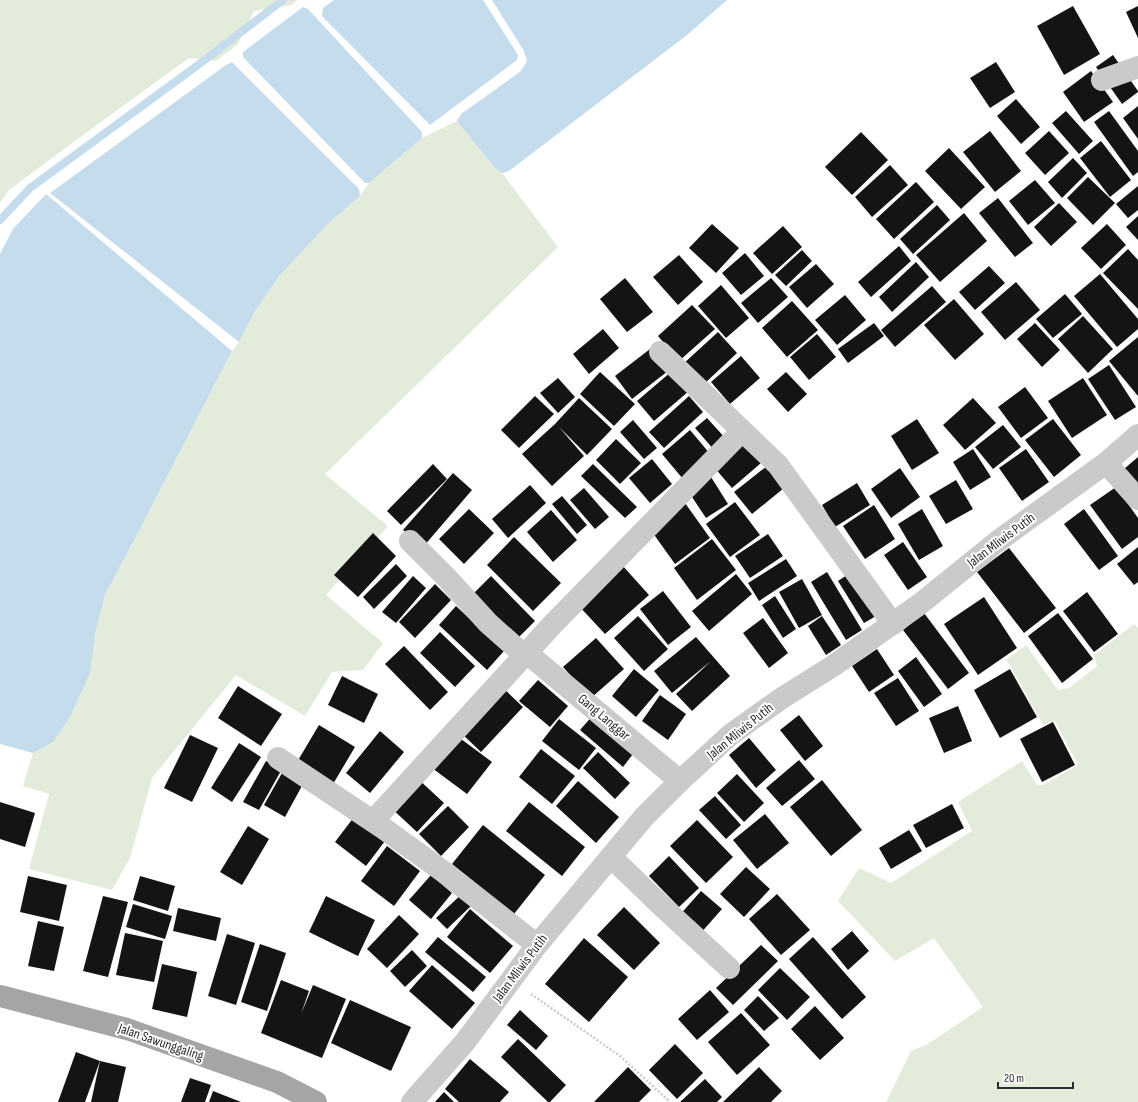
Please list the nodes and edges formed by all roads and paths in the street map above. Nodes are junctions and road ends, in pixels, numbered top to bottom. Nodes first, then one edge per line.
1 (1138, 67) edge
2 (1102, 80) dead end
3 (660, 352) dead end
4 (742, 431) junction
5 (1138, 435) edge
6 (1106, 463) junction
7 (1138, 499) edge
8 (410, 541) dead end
9 (893, 624) junction
10 (526, 655) junction
11 (278, 758) dead end
12 (680, 781) junction
13 (373, 821) junction
14 (611, 857) junction
15 (537, 944) junction
16 (729, 968) dead end
17 (511, 980) junction
18 (0, 996) edge
19 (316, 1102) edge
20 (412, 1102) edge
21 (670, 1102) edge

1 - 2 street
3 - 4 street
4 - 9 street
4 - 10 street
5 - 6 street, Jalan Mliwis Putih
6 - 7 street
6 - 9 street, Jalan Mliwis Putih
8 - 10 street, Gang Langgar
9 - 12 street, Jalan Mliwis Putih
10 - 12 street, Gang Langgar
10 - 13 street
11 - 13 street
12 - 14 street, Jalan Mliwis Putih
13 - 15 street
14 - 15 street, Jalan Mliwis Putih
14 - 16 street
15 - 17 street, Jalan Mliwis Putih
17 - 20 street, Jalan Mliwis Putih
17 - 21 path
18 - 19 main road, Jalan Sawunggaling

